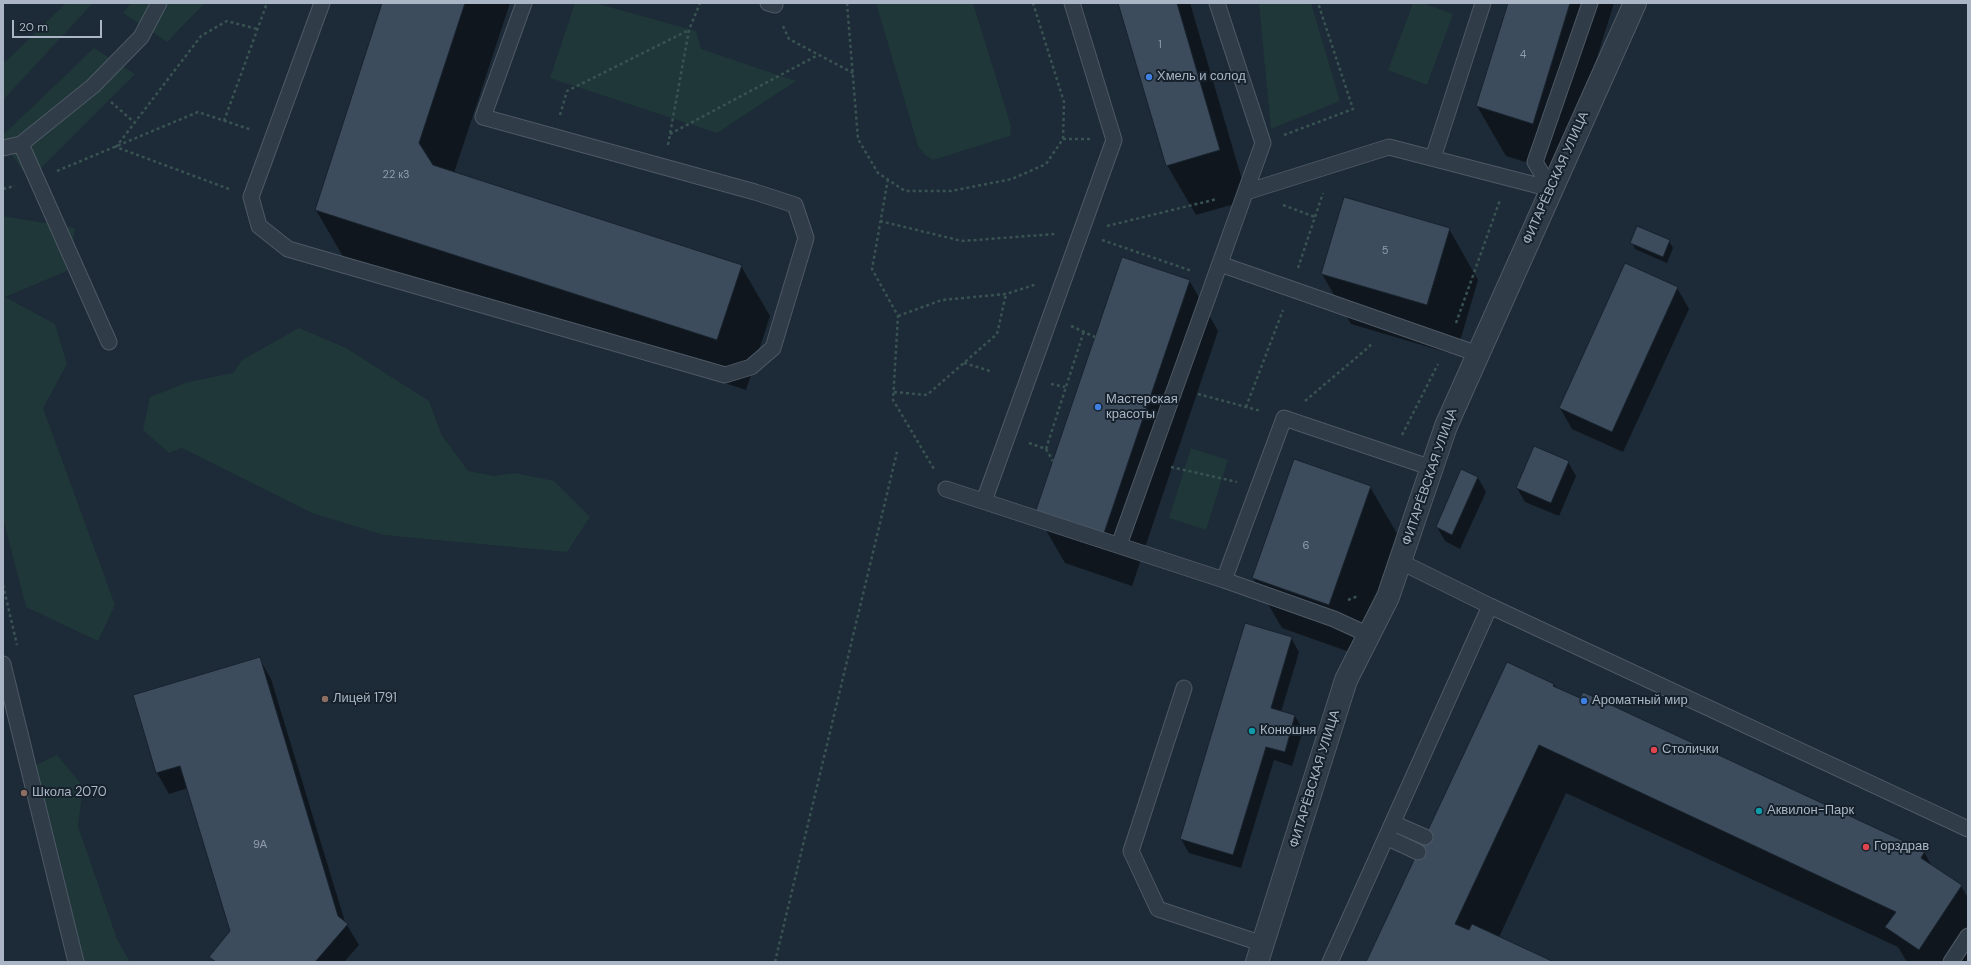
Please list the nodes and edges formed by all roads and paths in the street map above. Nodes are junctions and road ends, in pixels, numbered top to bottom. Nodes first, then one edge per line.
1 (159, 3) edge
2 (267, 3) edge
3 (322, 3) edge
4 (524, 3) edge
5 (700, 3) edge
6 (847, 3) edge
7 (1033, 3) edge
8 (1072, 3) edge
9 (1217, 3) edge
10 (1318, 3) edge
11 (1483, 3) edge
12 (1590, 3) edge
13 (1635, 3) edge
14 (771, 4) edge
15 (257, 29) junction
16 (689, 30) junction
17 (818, 55) junction
18 (853, 73) junction
19 (93, 86) junction
20 (224, 121) junction
21 (135, 122) junction
22 (670, 134) junction
23 (273, 137) junction
24 (554, 137) junction
25 (1263, 143) junction
26 (21, 144) junction
27 (116, 147) junction
28 (3, 148) edge
29 (1433, 158) junction
30 (664, 167) junction
31 (888, 179) junction
32 (36, 180) junction
33 (3, 189) edge
34 (1551, 189) junction
35 (1246, 192) junction
36 (251, 197) junction
37 (880, 221) junction
38 (1081, 232) junction
39 (1220, 264) junction
40 (1215, 279) junction
41 (898, 316) junction
42 (1379, 319) junction
43 (1084, 331) dead end
44 (109, 342) dead end
45 (1478, 354) junction
46 (963, 363) junction
47 (990, 371) dead end
48 (1051, 384) dead end
49 (1065, 387) junction
50 (1176, 388) junction
51 (894, 392) junction
52 (1304, 402) dead end
53 (1284, 418) junction
54 (1008, 434) junction
55 (1046, 449) junction
56 (897, 452) dead end
57 (1053, 461) dead end
58 (1149, 462) junction
59 (1432, 468) junction
60 (1259, 487) junction
61 (946, 489) joint
62 (984, 501) junction
63 (1119, 545) junction
64 (1400, 562) junction
65 (1224, 580) junction
66 (1490, 606) junction
67 (1369, 635) junction
68 (3, 664) edge
69 (1184, 688) dead end
70 (1393, 823) junction
71 (1968, 829) edge
72 (1386, 837) junction
73 (1425, 837) dead end
74 (1418, 852) dead end
75 (1968, 936) edge
76 (1260, 953) edge
77 (76, 962) edge
78 (775, 962) edge
79 (1330, 962) edge
80 (1951, 962) edge

1 - 19 lane
2 - 15 path
3 - 23 lane
4 - 24 lane
5 - 16 path
6 - 18 path
7 - 31 path
8 - 38 lane
9 - 25 lane
10 - 25 path
11 - 29 lane
12 - 34 lane
13 - 34 street, ФИТАРЁВСКАЯ УЛИЦА
14 - 17 path
15 - 20 path
15 - 21 path
16 - 22 path
16 - 24 path
17 - 18 path
17 - 22 path
18 - 31 path
19 - 21 path
19 - 26 lane
20 - 23 path
20 - 27 path
21 - 27 path
22 - 30 path
23 - 36 lane
24 - 30 lane
25 - 35 lane
26 - 28 lane
26 - 32 lane
27 - 32 path
27 - 36 path
29 - 34 lane
29 - 35 lane
30 - 36 lane
31 - 37 path
32 - 33 path
32 - 44 lane
34 - 45 street, ФИТАРЁВСКАЯ УЛИЦА
35 - 38 path
35 - 39 lane
37 - 38 path
37 - 41 path
38 - 40 path
38 - 54 lane
39 - 40 lane
39 - 42 lane
40 - 50 lane
41 - 46 path
41 - 51 path
42 - 45 lane
42 - 52 path
43 - 49 path
45 - 59 street, ФИТАРЁВСКАЯ УЛИЦА
46 - 47 path
46 - 51 path
48 - 49 path
49 - 55 path
50 - 53 path
50 - 58 lane
51 - 61 path
53 - 59 lane
53 - 60 lane
54 - 55 path
54 - 62 lane
55 - 57 path
56 - 78 path
58 - 60 path
58 - 63 lane
59 - 64 street, ФИТАРЁВСКАЯ УЛИЦА
60 - 65 lane
61 - 62 lane
62 - 63 lane
63 - 65 lane
64 - 66 lane
64 - 67 street, ФИТАРЁВСКАЯ УЛИЦА
65 - 67 lane
66 - 70 lane
66 - 71 lane
67 - 76 street, ФИТАРЁВСКАЯ УЛИЦА
68 - 77 lane
69 - 76 lane
70 - 72 lane
70 - 73 lane
72 - 74 lane
72 - 79 lane
75 - 80 lane

